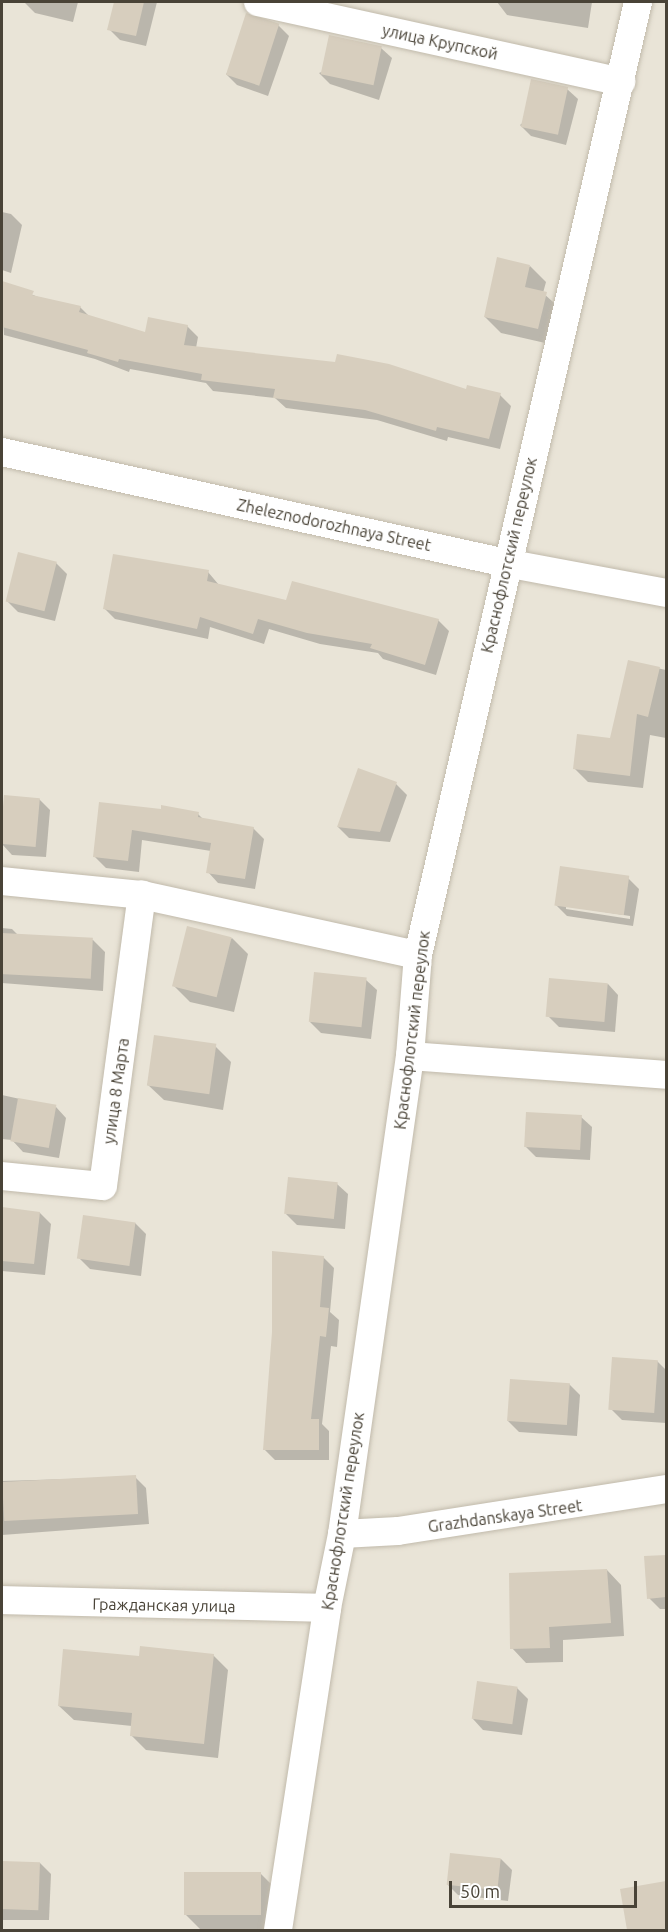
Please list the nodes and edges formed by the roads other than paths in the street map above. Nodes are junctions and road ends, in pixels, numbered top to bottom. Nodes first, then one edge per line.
1 (258, 2) edge
2 (638, 2) edge
3 (621, 82) junction
4 (2, 452) edge
5 (506, 563) junction
6 (666, 593) edge
7 (2, 881) edge
8 (142, 896) junction
9 (418, 955) junction
10 (410, 1056) junction
11 (666, 1074) edge
12 (2, 1176) edge
13 (666, 1489) edge
14 (342, 1534) junction
15 (2, 1600) edge
16 (327, 1608) junction
17 (278, 1930) edge

1 - 3 street, улица Крупской
2 - 3 street, Краснофлотский переулок
3 - 5 street, Краснофлотский переулок
4 - 5 street, Zheleznodorozhnaya Street
5 - 6 street, Zheleznodorozhnaya Street
5 - 9 street, Краснофлотский переулок
7 - 8 street
8 - 9 street
8 - 12 street, улица 8 Марта
9 - 10 street, Краснофлотский переулок
10 - 11 street
10 - 14 street, Краснофлотский переулок
13 - 14 street, Grazhdanskaya Street
14 - 16 street, Краснофлотский переулок
15 - 16 street, Гражданская улица
16 - 17 street, Краснофлотский переулок

